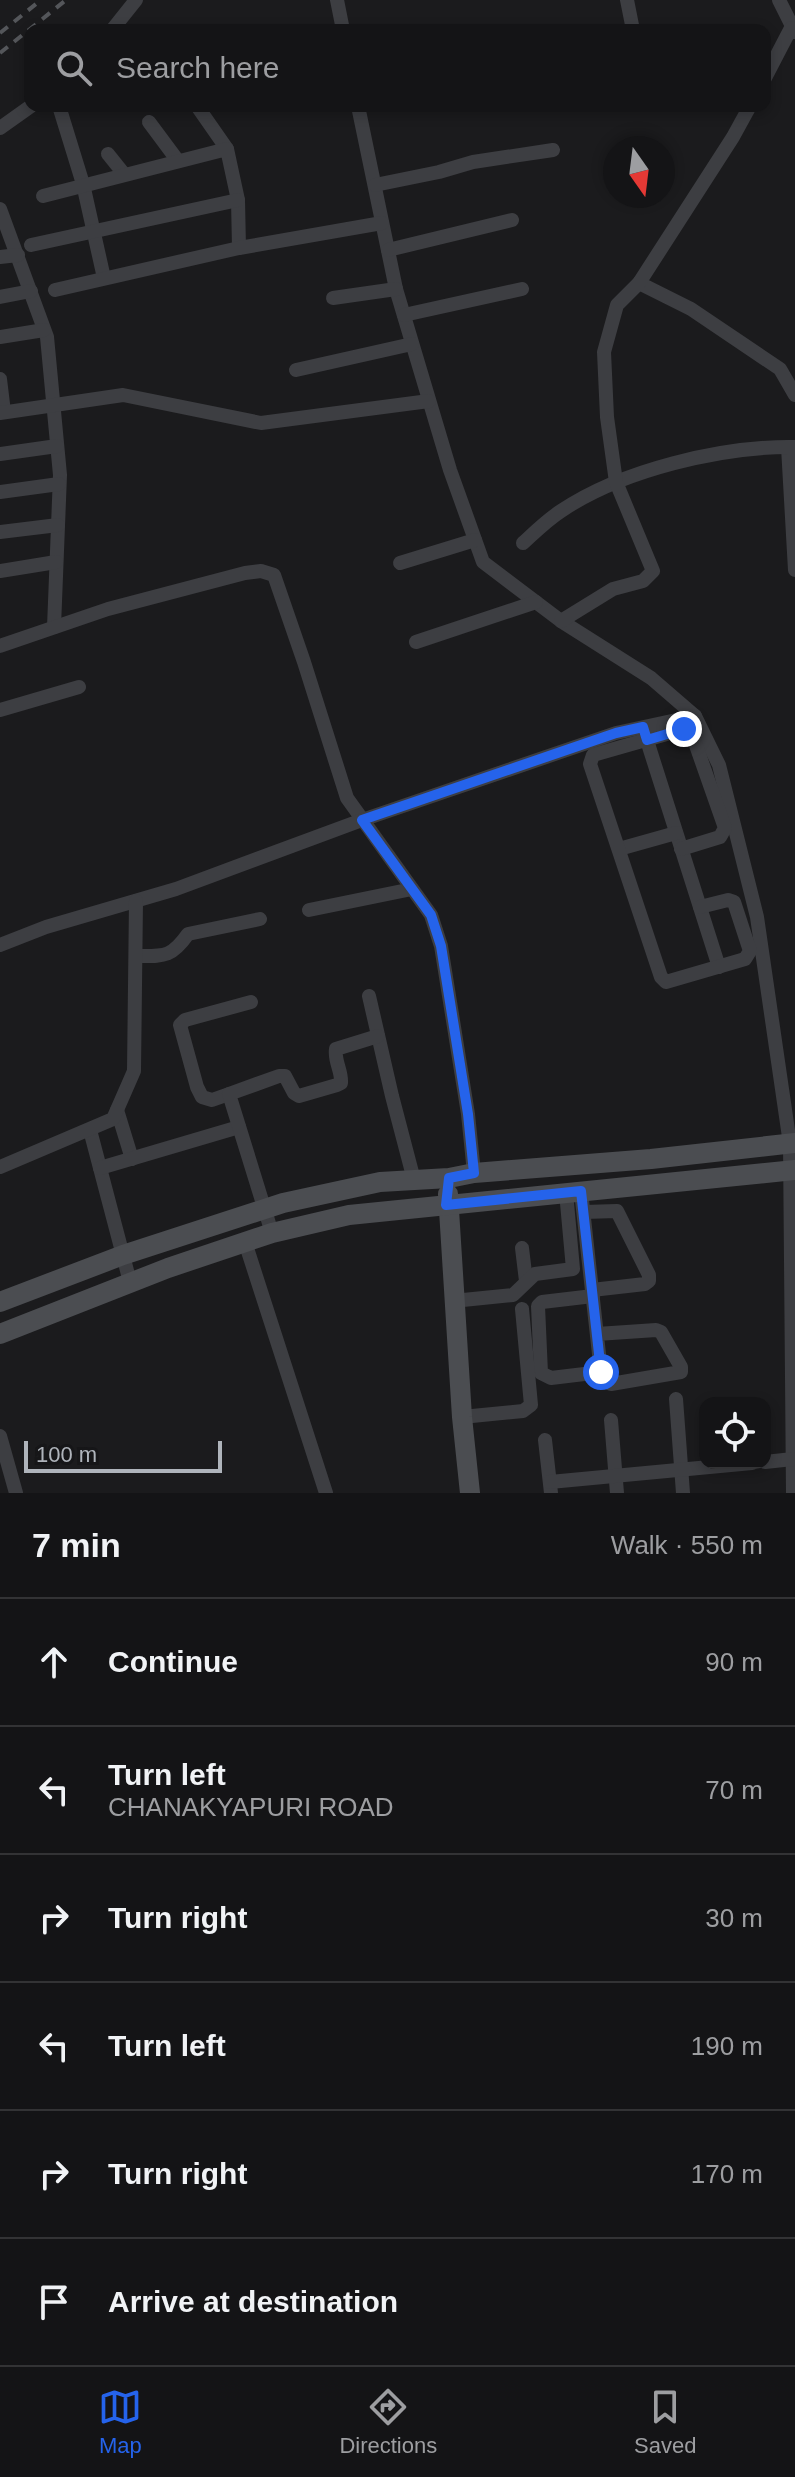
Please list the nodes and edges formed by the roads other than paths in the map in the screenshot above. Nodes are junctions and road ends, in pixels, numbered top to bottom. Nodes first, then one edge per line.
1 (116, 0) edge
2 (337, 0) edge
3 (627, 0) edge
4 (779, 0) edge
5 (132, 6) edge
6 (117, 24) edge
7 (342, 24) edge
8 (632, 24) edge
9 (793, 30) edge
10 (781, 48) junction
11 (771, 50) edge
12 (771, 67) edge
13 (24, 111) edge
14 (61, 112) edge
15 (201, 112) edge
16 (359, 112) edge
17 (747, 112) edge
18 (149, 122) dead end
19 (0, 128) edge
20 (227, 149) junction
21 (553, 150) dead end
22 (108, 154) dead end
23 (178, 161) junction
24 (124, 174) junction
25 (83, 184) junction
26 (375, 185) junction
27 (43, 196) dead end
28 (238, 200) junction
29 (0, 209) edge
30 (512, 220) dead end
31 (382, 223) junction
32 (93, 232) junction
33 (31, 245) dead end
34 (239, 248) junction
35 (388, 250) junction
36 (18, 255) junction
37 (0, 257) edge
38 (104, 278) junction
39 (639, 283) junction
40 (396, 289) junction
41 (522, 289) dead end
42 (55, 290) dead end
43 (31, 291) junction
44 (0, 297) edge
45 (333, 298) dead end
46 (404, 315) junction
47 (44, 330) junction
48 (0, 337) edge
49 (412, 344) junction
50 (296, 370) dead end
51 (0, 379) edge
52 (795, 395) edge
53 (429, 401) junction
54 (54, 405) junction
55 (2, 412) edge
56 (57, 446) junction
57 (792, 447) edge
58 (0, 454) edge
59 (616, 482) junction
60 (59, 484) junction
61 (0, 492) edge
62 (58, 525) junction
63 (0, 532) edge
64 (475, 540) junction
65 (523, 543) dead end
66 (56, 562) junction
67 (400, 563) dead end
68 (795, 570) edge
69 (0, 571) edge
70 (536, 602) junction
71 (561, 621) junction
72 (54, 627) junction
73 (416, 642) dead end
74 (0, 646) edge
75 (79, 687) dead end
76 (0, 710) edge
77 (695, 716) junction
78 (645, 734) junction
79 (362, 820) junction
80 (676, 833) junction
81 (619, 849) junction
82 (681, 849) junction
83 (412, 889) junction
84 (136, 901) junction
85 (700, 907) junction
86 (309, 910) dead end
87 (260, 919) dead end
88 (0, 945) edge
89 (136, 956) junction
90 (719, 967) junction
91 (369, 996) dead end
92 (251, 1002) dead end
93 (378, 1036) junction
94 (229, 1094) junction
95 (117, 1110) junction
96 (239, 1127) junction
97 (90, 1130) junction
98 (792, 1143) edge
99 (132, 1159) junction
100 (0, 1167) edge
101 (100, 1168) junction
102 (792, 1171) edge
103 (474, 1173) junction
104 (449, 1178) junction
105 (414, 1180) junction
106 (574, 1192) junction
107 (446, 1205) junction
108 (264, 1209) junction
109 (584, 1212) junction
110 (272, 1233) junction
111 (245, 1242) junction
112 (522, 1248) dead end
113 (792, 1248) edge
114 (123, 1255) junction
115 (526, 1281) junction
116 (130, 1282) junction
117 (593, 1293) junction
118 (453, 1301) junction
119 (0, 1302) edge
120 (522, 1309) dead end
121 (0, 1334) edge
122 (597, 1334) junction
123 (601, 1372) junction
124 (676, 1399) dead end
125 (462, 1417) junction
126 (611, 1420) dead end
127 (0, 1436) edge
128 (545, 1440) dead end
129 (793, 1459) junction
130 (771, 1461) edge
131 (699, 1468) edge
132 (682, 1470) junction
133 (615, 1476) junction
134 (550, 1488) edge
135 (16, 1493) edge
136 (326, 1493) edge
137 (470, 1493) edge
138 (617, 1493) edge
139 (683, 1493) edge
140 (793, 1493) edge

1 - 5 street
2 - 7 street
3 - 8 street
4 - 9 street
5 - 6 street
9 - 10 street
10 - 11 street
10 - 12 street
13 - 19 street
14 - 25 street
15 - 20 street
16 - 26 street
17 - 39 street
18 - 23 street
20 - 23 street
20 - 28 street
21 - 26 street
22 - 24 street
23 - 24 street
24 - 25 street
25 - 27 street
25 - 32 street
26 - 31 street
28 - 32 street
28 - 34 street
29 - 36 street
30 - 35 street
31 - 34 street
31 - 35 street
32 - 33 street
32 - 38 street
34 - 38 street
35 - 40 street
36 - 37 street
36 - 43 street
38 - 42 street
39 - 52 street
39 - 59 street
40 - 45 street
40 - 46 street
41 - 46 street
43 - 44 street
43 - 47 street
46 - 49 street
47 - 48 street
47 - 54 street
49 - 50 street
49 - 53 street
51 - 55 street
53 - 54 street
53 - 64 street
54 - 55 street
54 - 56 street
56 - 58 street
56 - 60 street
57 - 59 street
57 - 68 street
59 - 65 street
59 - 71 street
60 - 61 street
60 - 62 street
62 - 63 street
62 - 66 street
64 - 67 street
64 - 70 street
66 - 69 street
66 - 72 street
70 - 71 street
70 - 73 street
71 - 77 street
72 - 74 street
72 - 79 street
75 - 76 street
77 - 78 street
77 - 98 street
78 - 79 street
78 - 80 street
78 - 81 street
78 - 82 street
79 - 83 street
79 - 84 street
80 - 81 street
80 - 82 street
81 - 90 street
82 - 85 street
83 - 86 street
83 - 103 street
84 - 88 street
84 - 89 street
85 - 90 street
85 - 90 street
87 - 89 street
89 - 95 street
91 - 93 street
92 - 94 street
93 - 94 street
93 - 105 street
94 - 96 street
95 - 97 street
95 - 99 street
96 - 99 street
96 - 108 street
97 - 100 street
97 - 101 street
98 - 102 street
98 - 103 street
99 - 101 street
101 - 114 street
102 - 106 street
102 - 113 street
103 - 104 street
104 - 105 street
104 - 107 street
105 - 108 street
106 - 107 street
106 - 109 street
106 - 115 street
107 - 110 street
107 - 118 street
108 - 110 street
108 - 114 street
109 - 117 street
109 - 117 street
110 - 111 street
111 - 116 street
111 - 136 street
112 - 115 street
113 - 129 street
114 - 116 street
114 - 119 street
115 - 118 street
116 - 121 street
117 - 122 street
117 - 123 street
118 - 125 street
120 - 125 street
122 - 123 street
122 - 123 street
124 - 132 street
125 - 137 street
126 - 133 street
127 - 135 street
128 - 134 street
129 - 130 street
129 - 140 street
131 - 132 street
132 - 133 street
132 - 139 street
133 - 134 street
133 - 138 street

